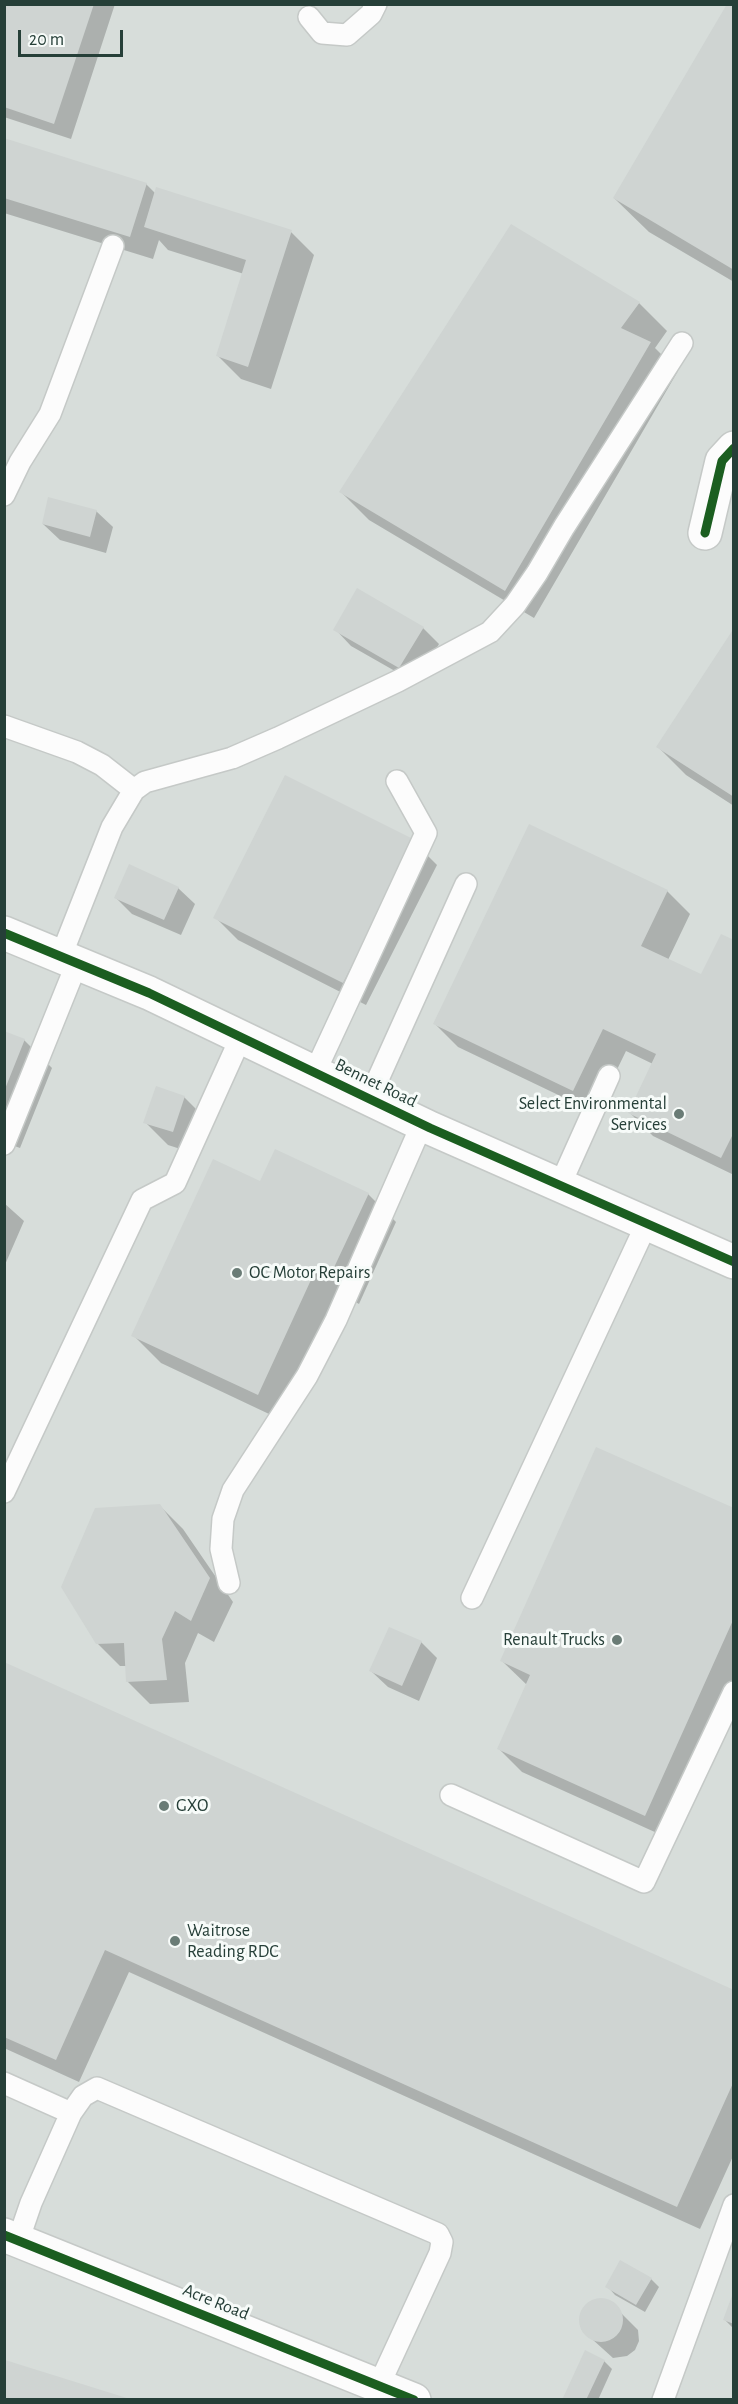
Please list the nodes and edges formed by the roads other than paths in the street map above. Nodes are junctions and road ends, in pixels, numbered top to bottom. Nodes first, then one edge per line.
1 (376, 4) edge
2 (309, 17) dead end
3 (113, 246) dead end
4 (682, 343) dead end
5 (734, 448) edge
6 (4, 495) edge
7 (705, 533) dead end
8 (4, 726) edge
9 (397, 781) dead end
10 (134, 790) junction
11 (466, 884) dead end
12 (4, 933) edge
13 (69, 960) junction
14 (241, 1037) junction
15 (315, 1072) junction
16 (609, 1076) dead end
17 (369, 1099) junction
18 (422, 1124) junction
19 (4, 1144) edge
20 (560, 1185) junction
21 (647, 1223) junction
22 (734, 1262) edge
23 (4, 1492) edge
24 (229, 1583) dead end
25 (472, 1598) dead end
26 (734, 1692) edge
27 (451, 1795) dead end
28 (4, 2083) edge
29 (71, 2113) junction
30 (734, 2205) edge
31 (11, 2238) edge
32 (379, 2385) junction
33 (414, 2400) edge
34 (663, 2400) edge

1 - 2 lane
3 - 6 lane
4 - 10 lane
5 - 7 street
8 - 10 lane
9 - 15 lane
10 - 13 lane
11 - 17 lane
12 - 13 street, Bennet Road
13 - 14 street, Bennet Road
13 - 19 lane
14 - 15 street, Bennet Road
14 - 23 lane
15 - 17 street, Bennet Road
16 - 20 lane
17 - 18 street, Bennet Road
18 - 20 street, Bennet Road
18 - 24 lane
20 - 21 street, Bennet Road
21 - 22 street, Bennet Road
21 - 25 lane
26 - 27 lane
28 - 29 lane
29 - 31 lane
29 - 32 lane
30 - 34 lane
31 - 32 street, Acre Road
32 - 33 street, Acre Road

